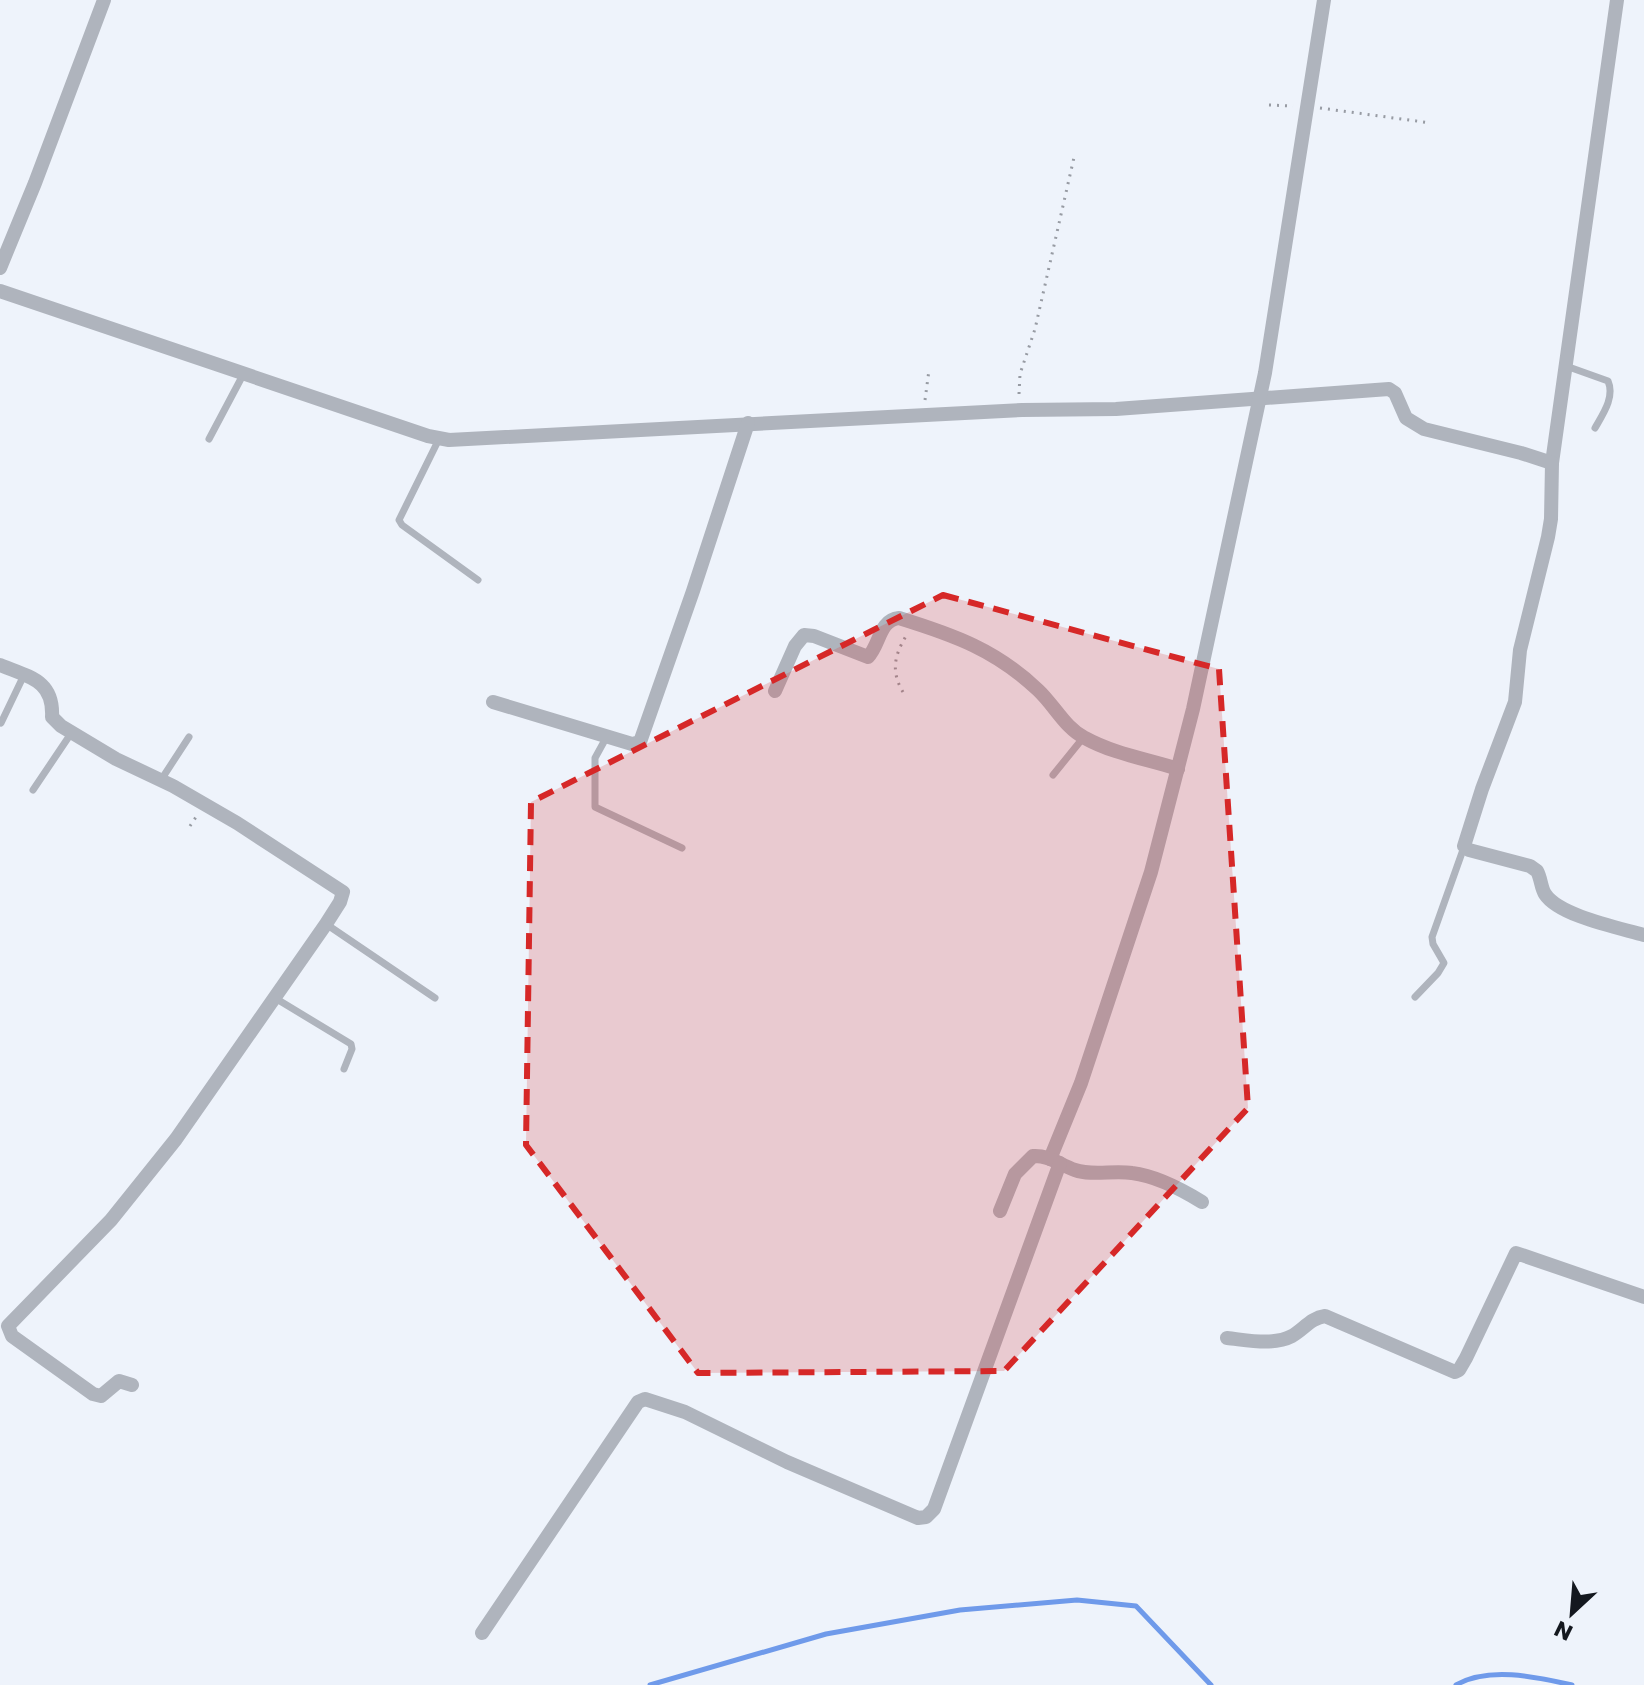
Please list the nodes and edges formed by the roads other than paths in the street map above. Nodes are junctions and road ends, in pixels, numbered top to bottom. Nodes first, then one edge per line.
1 (104, 0) edge
2 (1324, 0) edge
3 (1617, 0) edge
4 (0, 268) edge
5 (5, 293) edge
6 (1566, 366) junction
7 (244, 373) junction
8 (1260, 394) junction
9 (748, 423) junction
10 (1595, 428) dead end
11 (209, 439) dead end
12 (439, 439) junction
13 (1552, 463) junction
14 (478, 580) dead end
15 (0, 665) edge
16 (24, 675) junction
17 (775, 691) dead end
18 (493, 702) dead end
19 (1, 723) edge
20 (72, 732) junction
21 (608, 736) junction
22 (189, 737) dead end
23 (1083, 738) junction
24 (1178, 769) junction
25 (1053, 775) dead end
26 (161, 780) junction
27 (33, 790) dead end
28 (1464, 846) junction
29 (682, 848) dead end
30 (326, 924) junction
31 (1644, 935) edge
32 (1415, 997) dead end
33 (275, 998) junction
34 (435, 998) dead end
35 (344, 1069) dead end
36 (1055, 1161) junction
37 (1202, 1202) dead end
38 (1000, 1211) dead end
39 (1644, 1297) edge
40 (1227, 1338) dead end
41 (132, 1385) dead end
42 (482, 1633) dead end

1 - 4 street
2 - 8 street
3 - 6 street
5 - 7 street
6 - 10 lane
6 - 13 street
7 - 11 lane
7 - 12 street
8 - 9 street
8 - 13 street
8 - 24 street
9 - 12 street
9 - 21 street
12 - 14 lane
13 - 28 street
15 - 16 street
16 - 19 lane
16 - 20 street
17 - 23 street
18 - 21 street
20 - 26 street
20 - 27 lane
21 - 29 lane
22 - 26 lane
23 - 24 street
23 - 25 lane
24 - 36 street
26 - 30 street
28 - 31 street
28 - 32 lane
30 - 33 street
30 - 34 lane
33 - 35 lane
33 - 41 street
36 - 37 street
36 - 38 street
36 - 42 street
39 - 40 street

